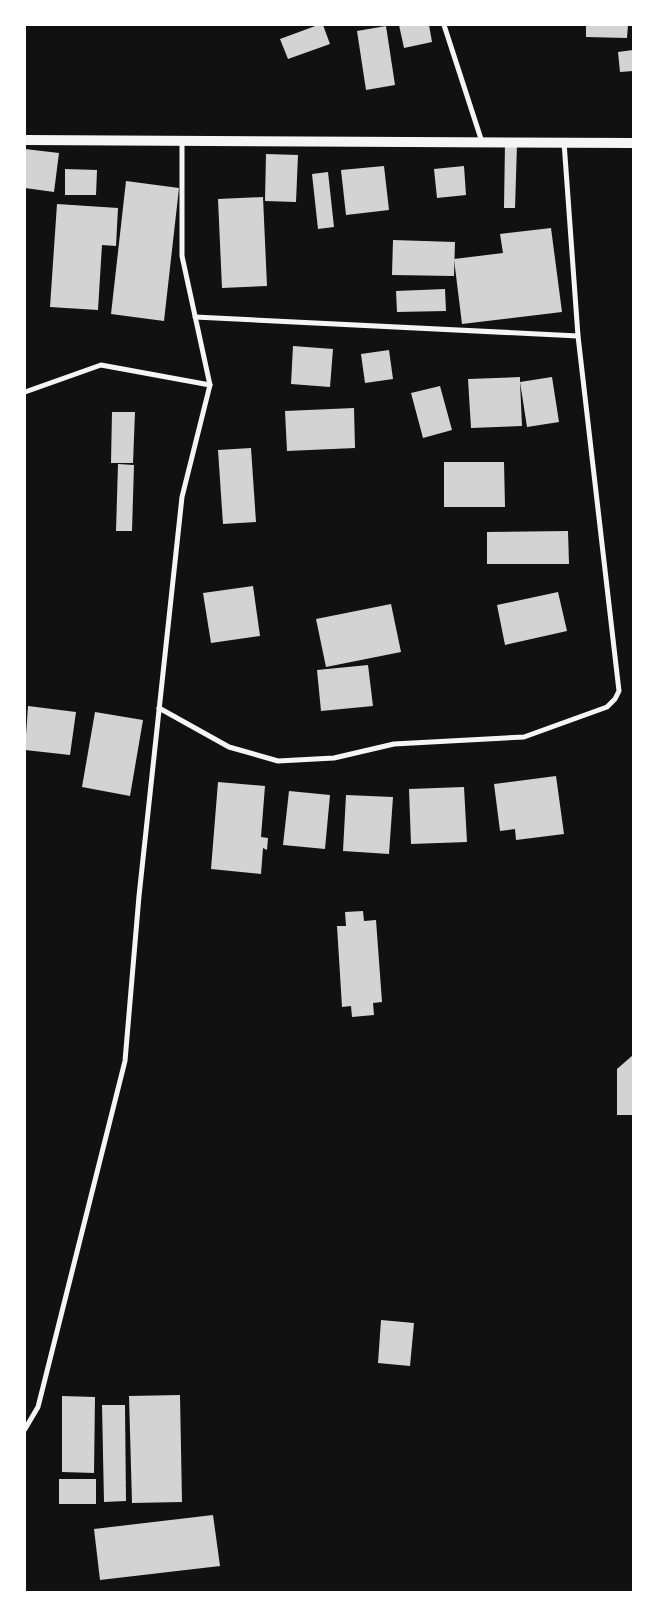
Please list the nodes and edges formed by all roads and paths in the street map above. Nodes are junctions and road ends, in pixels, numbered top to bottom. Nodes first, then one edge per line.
1 (444, 25) edge
2 (25, 140) edge
3 (182, 141) junction
4 (564, 142) junction
5 (482, 143) junction
6 (633, 143) edge
7 (195, 317) junction
8 (578, 336) junction
9 (210, 385) junction
10 (25, 392) edge
11 (159, 708) junction
12 (25, 1429) edge

1 - 5 street
2 - 3 main road
3 - 5 main road
3 - 7 street
4 - 5 main road
4 - 6 main road
4 - 8 street
7 - 8 street
7 - 9 street
8 - 11 street
9 - 10 street
9 - 11 street
11 - 12 street

